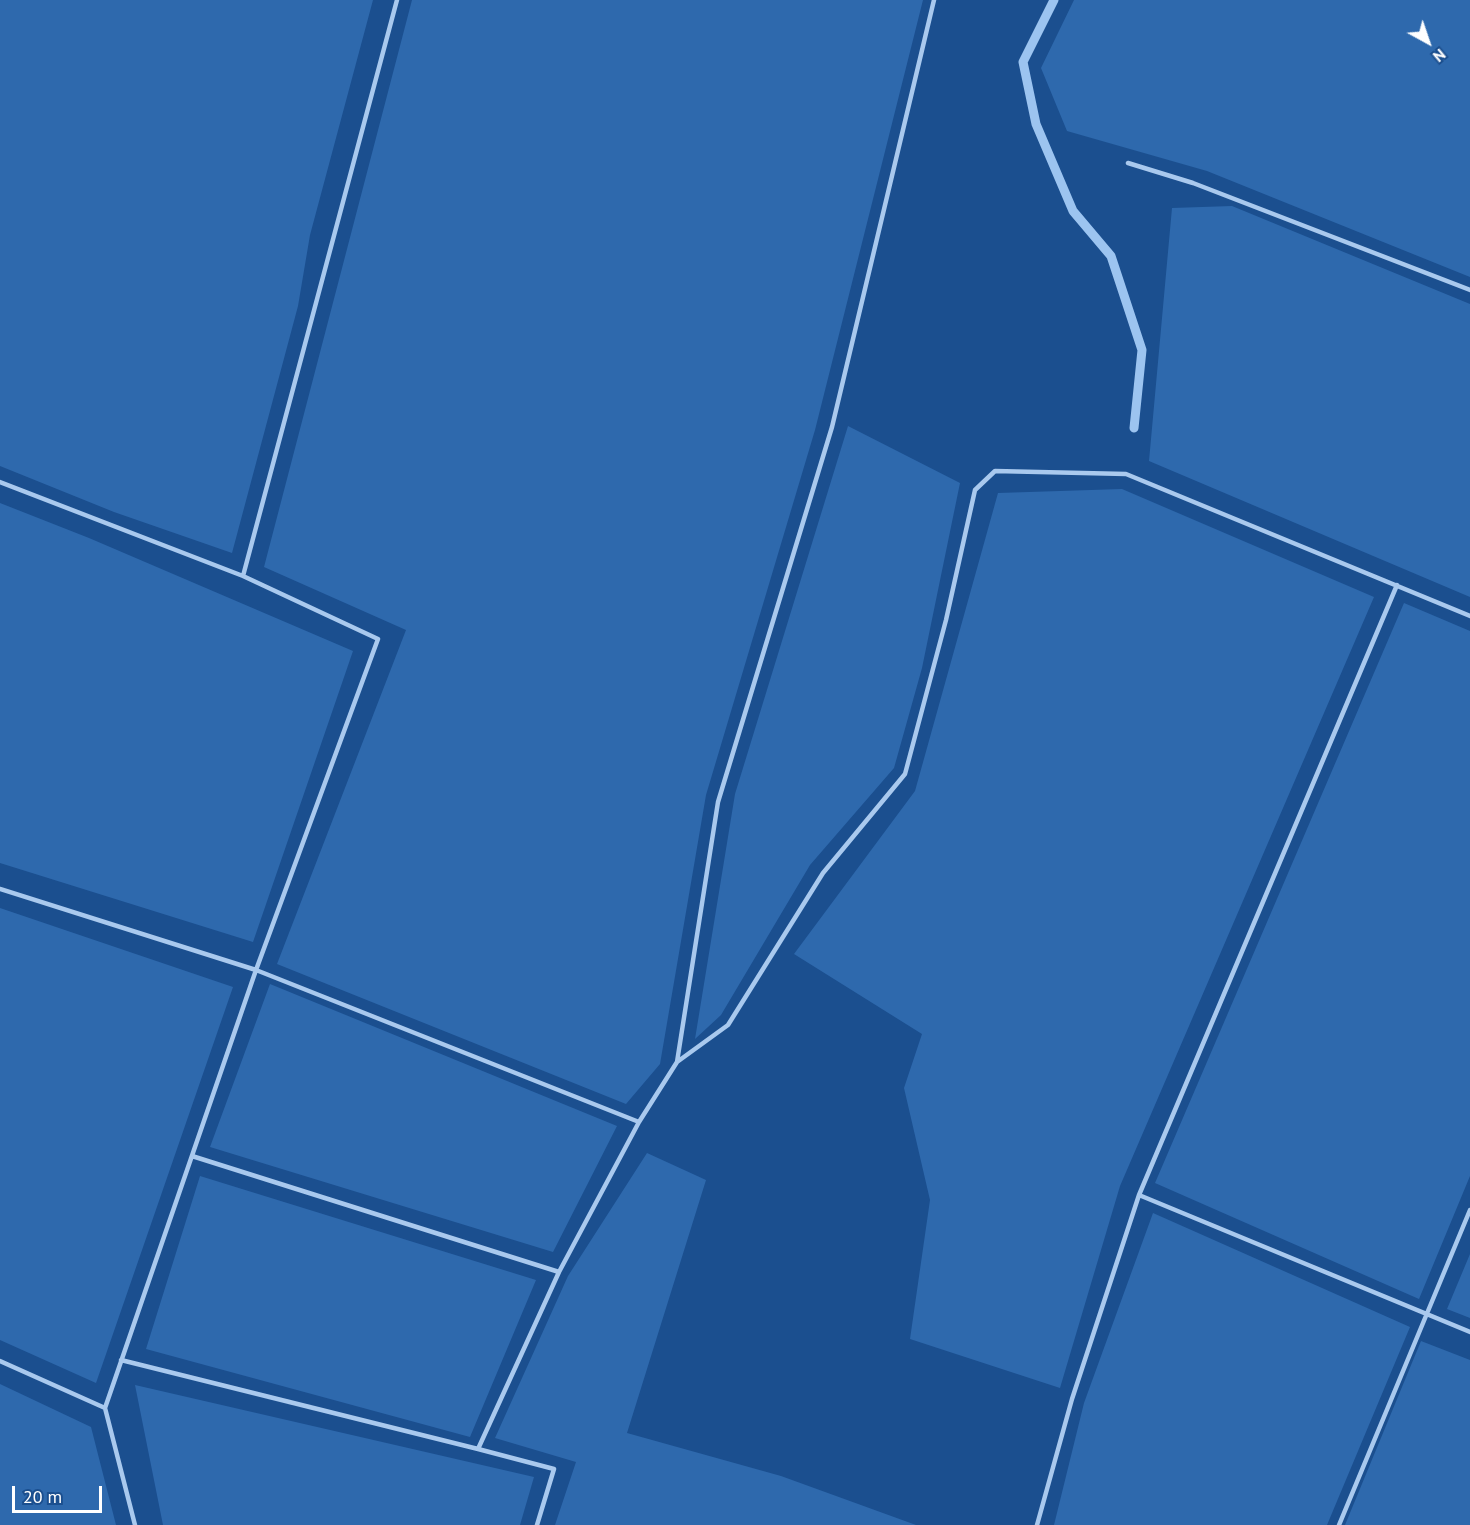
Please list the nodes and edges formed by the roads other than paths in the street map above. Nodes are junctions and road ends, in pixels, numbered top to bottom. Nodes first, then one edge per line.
1 (398, 0) edge
2 (934, 0) edge
3 (1128, 163) dead end
4 (1470, 290) edge
5 (0, 482) edge
6 (243, 576) junction
7 (1397, 585) junction
8 (1470, 616) edge
9 (0, 889) edge
10 (256, 970) junction
11 (677, 1062) junction
12 (639, 1122) junction
13 (192, 1156) junction
14 (1139, 1195) junction
15 (1470, 1210) edge
16 (559, 1272) junction
17 (1427, 1314) junction
18 (1470, 1332) edge
19 (122, 1360) junction
20 (0, 1361) edge
21 (105, 1408) junction
22 (478, 1449) junction
23 (135, 1525) edge
24 (537, 1525) edge
25 (1037, 1525) edge
26 (1339, 1525) edge

1 - 6 lane
2 - 11 lane
3 - 4 lane
5 - 6 lane
6 - 10 lane
7 - 8 lane
7 - 11 lane
7 - 14 lane
9 - 10 lane
10 - 12 lane
10 - 13 lane
11 - 12 lane
12 - 16 lane
13 - 16 lane
13 - 19 lane
14 - 17 lane
14 - 25 lane
15 - 17 lane
16 - 22 lane
17 - 18 lane
17 - 26 lane
19 - 21 lane
19 - 22 lane
20 - 21 lane
21 - 23 lane
22 - 24 lane

